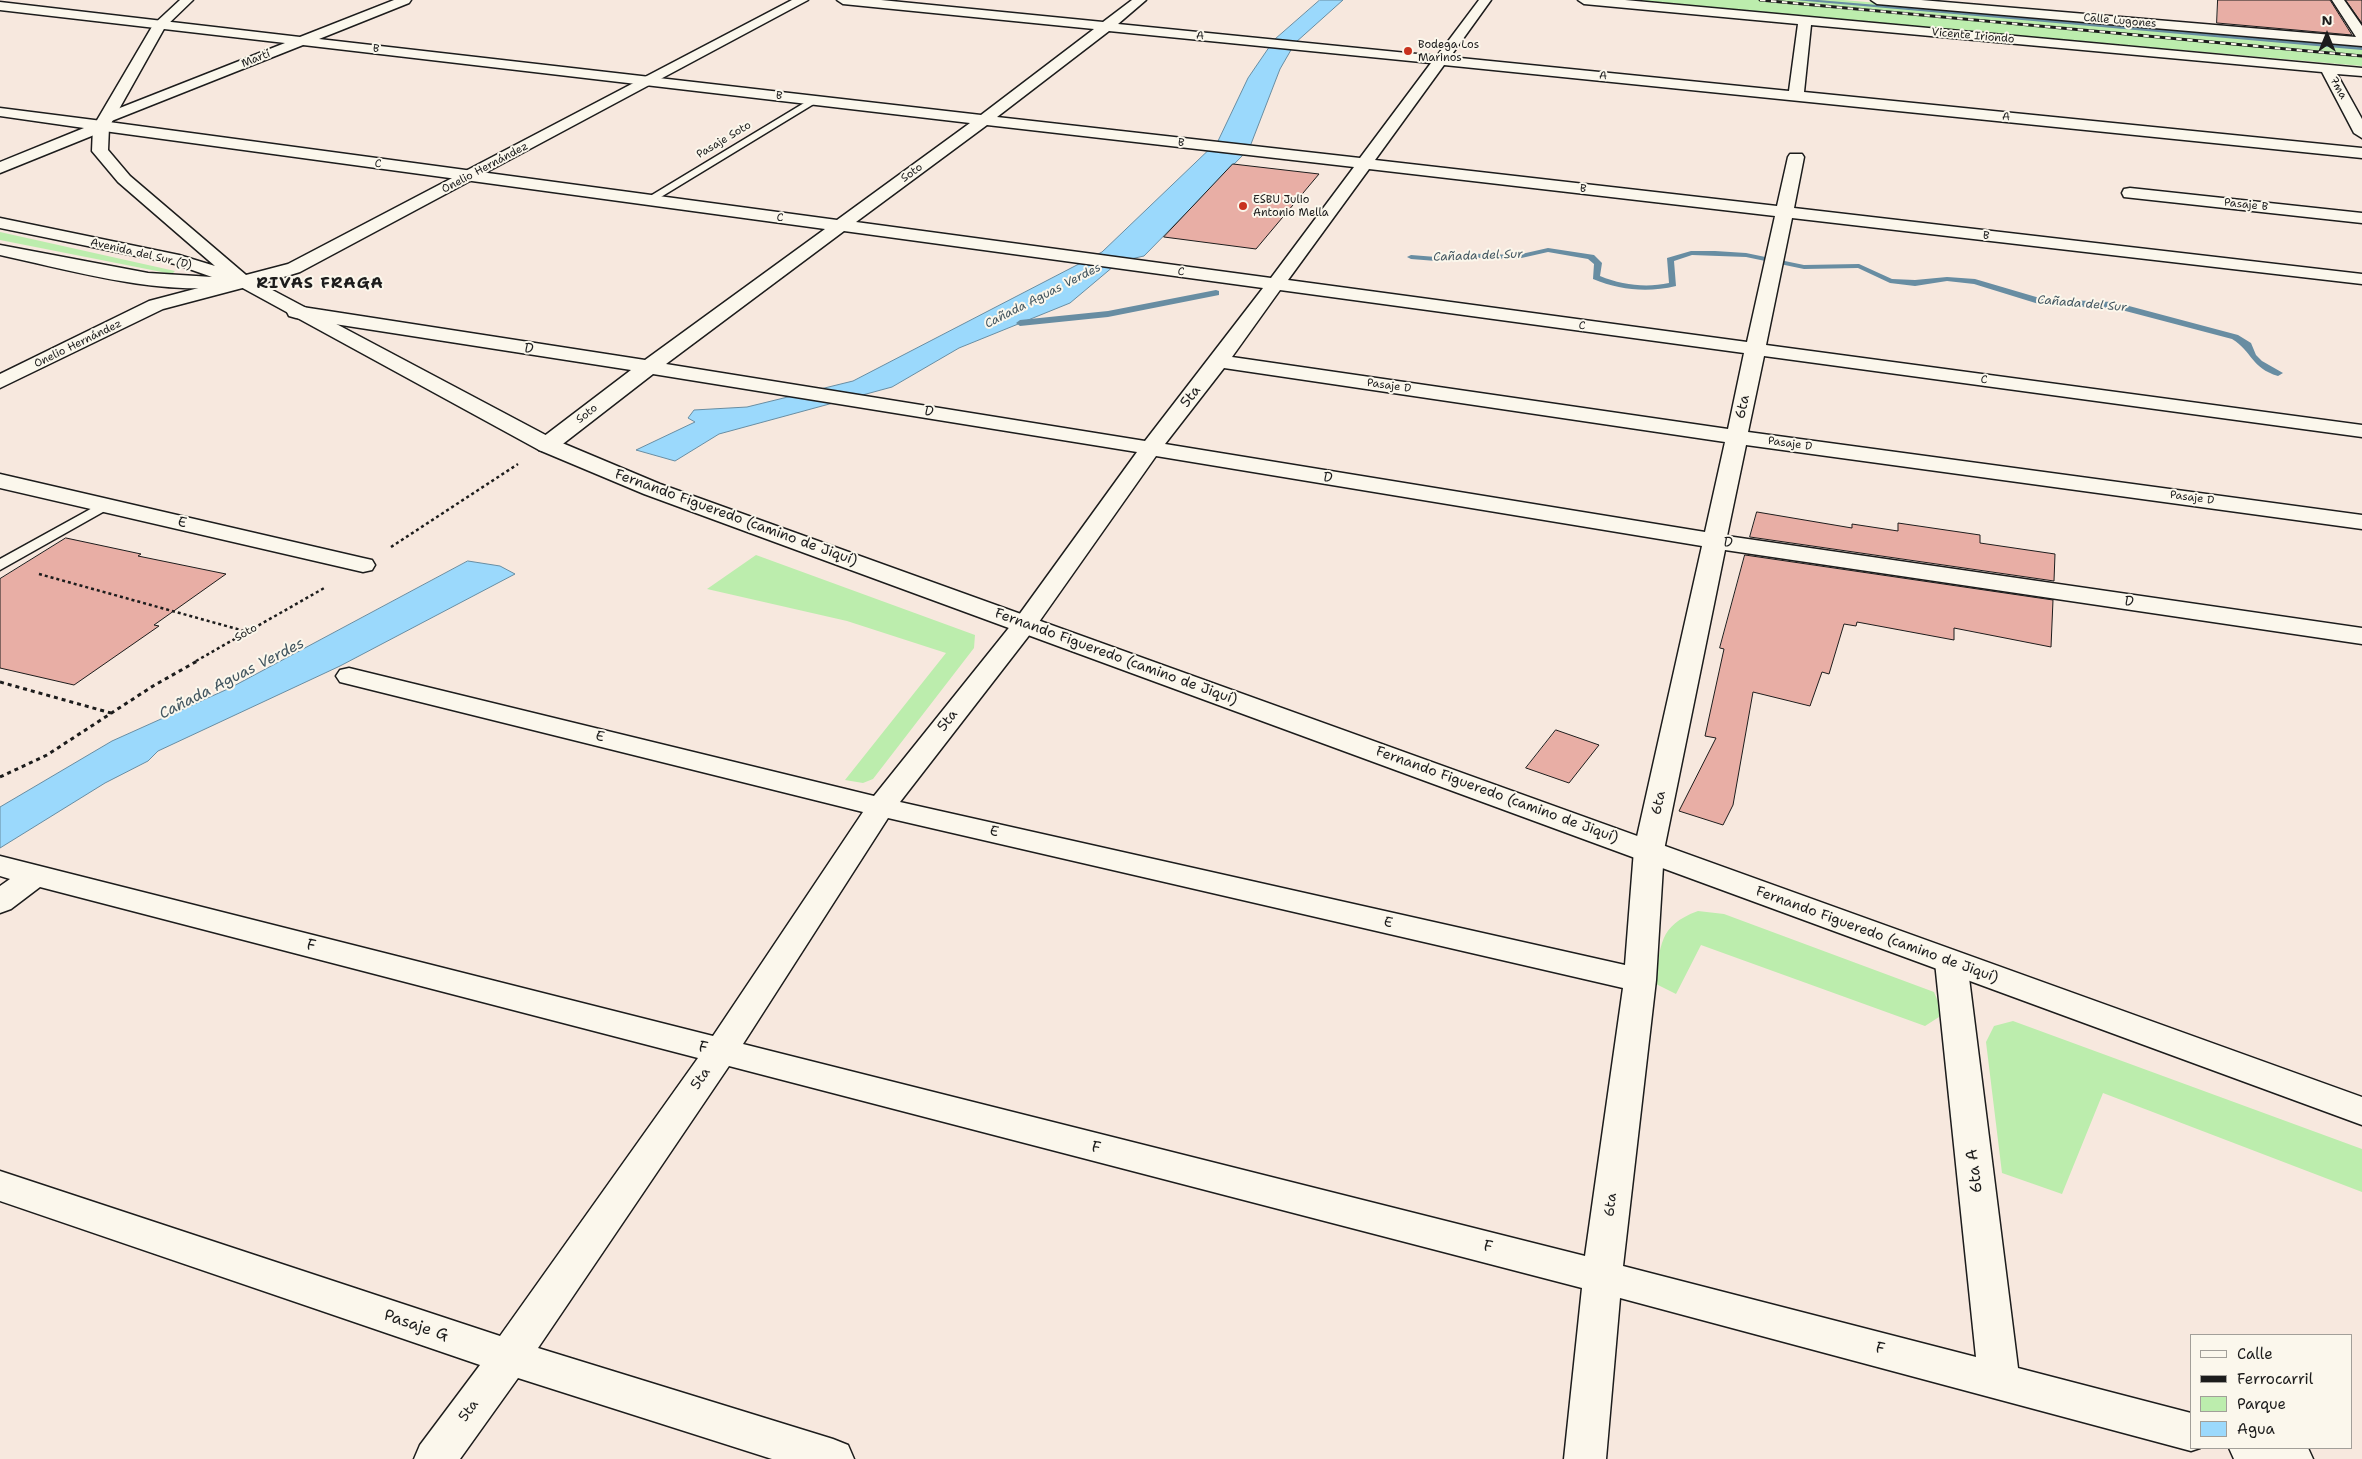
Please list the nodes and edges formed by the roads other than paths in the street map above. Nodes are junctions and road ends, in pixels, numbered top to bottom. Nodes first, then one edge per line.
1 (187, 0) edge
2 (405, 0) edge
3 (802, 0) edge
4 (843, 0) edge
5 (1140, 0) edge
6 (1485, 0) edge
7 (1584, 0) edge
8 (1877, 0) edge
9 (2338, 0) edge
10 (0, 6) edge
11 (2122, 7) dead end
12 (1806, 21) junction
13 (2126, 21) junction
14 (160, 25) junction
15 (1106, 27) junction
16 (2362, 36) edge
17 (303, 41) junction
18 (2362, 42) edge
19 (1441, 60) junction
20 (2328, 69) junction
21 (2362, 72) edge
22 (652, 80) junction
23 (1796, 96) junction
24 (814, 100) junction
25 (2345, 102) junction
26 (2362, 104) edge
27 (0, 112) edge
28 (985, 120) junction
29 (104, 122) junction
30 (2362, 133) edge
31 (2362, 153) edge
32 (1796, 157) dead end
33 (1364, 164) junction
34 (0, 168) edge
35 (470, 176) junction
36 (2130, 193) dead end
37 (647, 201) junction
38 (1785, 212) junction
39 (2362, 218) edge
40 (0, 223) edge
41 (838, 226) junction
42 (205, 249) junction
43 (0, 250) edge
44 (179, 260) junction
45 (2362, 279) edge
46 (162, 282) junction
47 (244, 282) junction
48 (1275, 285) junction
49 (156, 306) junction
50 (296, 312) junction
51 (1755, 350) junction
52 (1219, 361) junction
53 (646, 367) junction
54 (0, 382) edge
55 (2362, 431) edge
56 (1737, 437) junction
57 (548, 445) junction
58 (1150, 449) junction
59 (0, 481) edge
60 (105, 505) junction
61 (2362, 522) edge
62 (1715, 541) junction
63 (1, 564) edge
64 (363, 565) road end
65 (1025, 624) junction
66 (2362, 636) edge
67 (349, 676) dead end
68 (881, 807) junction
69 (1649, 850) junction
70 (0, 866) edge
71 (35, 875) junction
72 (0, 902) edge
73 (1952, 962) junction
74 (1640, 980) junction
75 (720, 1052) junction
76 (2362, 1111) edge
77 (0, 1186) edge
78 (1602, 1276) junction
79 (508, 1357) junction
80 (1999, 1380) junction
81 (2190, 1432) edge
82 (2254, 1449) edge
83 (434, 1459) edge
84 (833, 1459) edge
85 (1584, 1459) edge
86 (2292, 1459) edge

1 - 14 street, Fernando Figueredo (camino de Jiquí)
2 - 17 street, Martí
3 - 22 street, Onelio Hernández
4 - 15 street, A
5 - 15 street, Soto
6 - 19 street, 5ta
7 - 12 street, Vicente Iriondo
8 - 13 street, Calle Lugones
9 - 16 street
10 - 14 street, B
11 - 13 street
12 - 20 street, Vicente Iriondo
12 - 23 street
13 - 18 street, Calle Lugones
14 - 17 street, B
14 - 29 street, Fernando Figueredo (camino de Jiquí)
15 - 19 street, A
15 - 28 street, Soto
17 - 22 street, B
17 - 29 street, Martí
19 - 23 street, A
19 - 33 street, 5ta
20 - 21 street, Vicente Iriondo
20 - 25 street, 7ma
22 - 24 street, B
22 - 35 street, Onelio Hernández
23 - 31 street, A
24 - 28 street, B
24 - 37 lane, Pasaje Soto
25 - 26 street
25 - 30 street, 7ma
27 - 29 street, C
28 - 33 street, B
28 - 41 street, Soto
29 - 34 street, Martí
29 - 35 street, C
29 - 42 street, Fernando Figueredo (camino de Jiquí)
32 - 38 street, 6ta
33 - 38 street, B
33 - 48 street, 5ta
35 - 37 street, C
35 - 47 street, Onelio Hernández
36 - 39 street, Pasaje B
37 - 41 street, C
38 - 45 street, B
38 - 51 street, 6ta
40 - 44 street, Avenida del Sur (D)
41 - 48 street, C
41 - 53 street, Soto
42 - 44 street
42 - 47 street, Fernando Figueredo (camino de Jiquí)
43 - 46 street, Avenida del Sur (D)
44 - 47 street, Avenida del Sur (D)
46 - 47 street, Avenida del Sur (D)
46 - 49 street, Onelio Hernández
47 - 49 street, Onelio Hernández
47 - 50 street, Fernando Figueredo (camino de Jiquí)
48 - 51 street, C
48 - 52 street, 5ta
49 - 54 street, Onelio Hernández
50 - 53 street, D
50 - 57 street, Fernando Figueredo (camino de Jiquí)
51 - 55 street, C
51 - 56 street, 6ta
52 - 56 street, Pasaje D
52 - 58 street, 5ta
53 - 57 street, Soto
53 - 58 street, D
56 - 61 street, Pasaje D
56 - 62 street, 6ta
57 - 65 street, Fernando Figueredo (camino de Jiquí)
58 - 62 street, D
58 - 65 street, 5ta
59 - 60 street, E
60 - 63 lane
60 - 64 street, E
62 - 66 street, D
62 - 69 street, 6ta
65 - 68 street, 5ta
65 - 69 street, Fernando Figueredo (camino de Jiquí)
67 - 68 street, E
68 - 74 street, E
68 - 75 street, 5ta
69 - 73 street, Fernando Figueredo (camino de Jiquí)
69 - 74 street, 6ta
70 - 71 street, F
71 - 72 street
71 - 75 street, F
73 - 76 street, Fernando Figueredo (camino de Jiquí)
73 - 80 street, 6ta A
74 - 78 street, 6ta
75 - 78 street, F
75 - 79 street, 5ta
77 - 79 street, Pasaje G
78 - 80 street, F
78 - 85 street, 6ta
79 - 83 street, 5ta
79 - 84 street, Pasaje G
80 - 81 street, F
82 - 86 street

